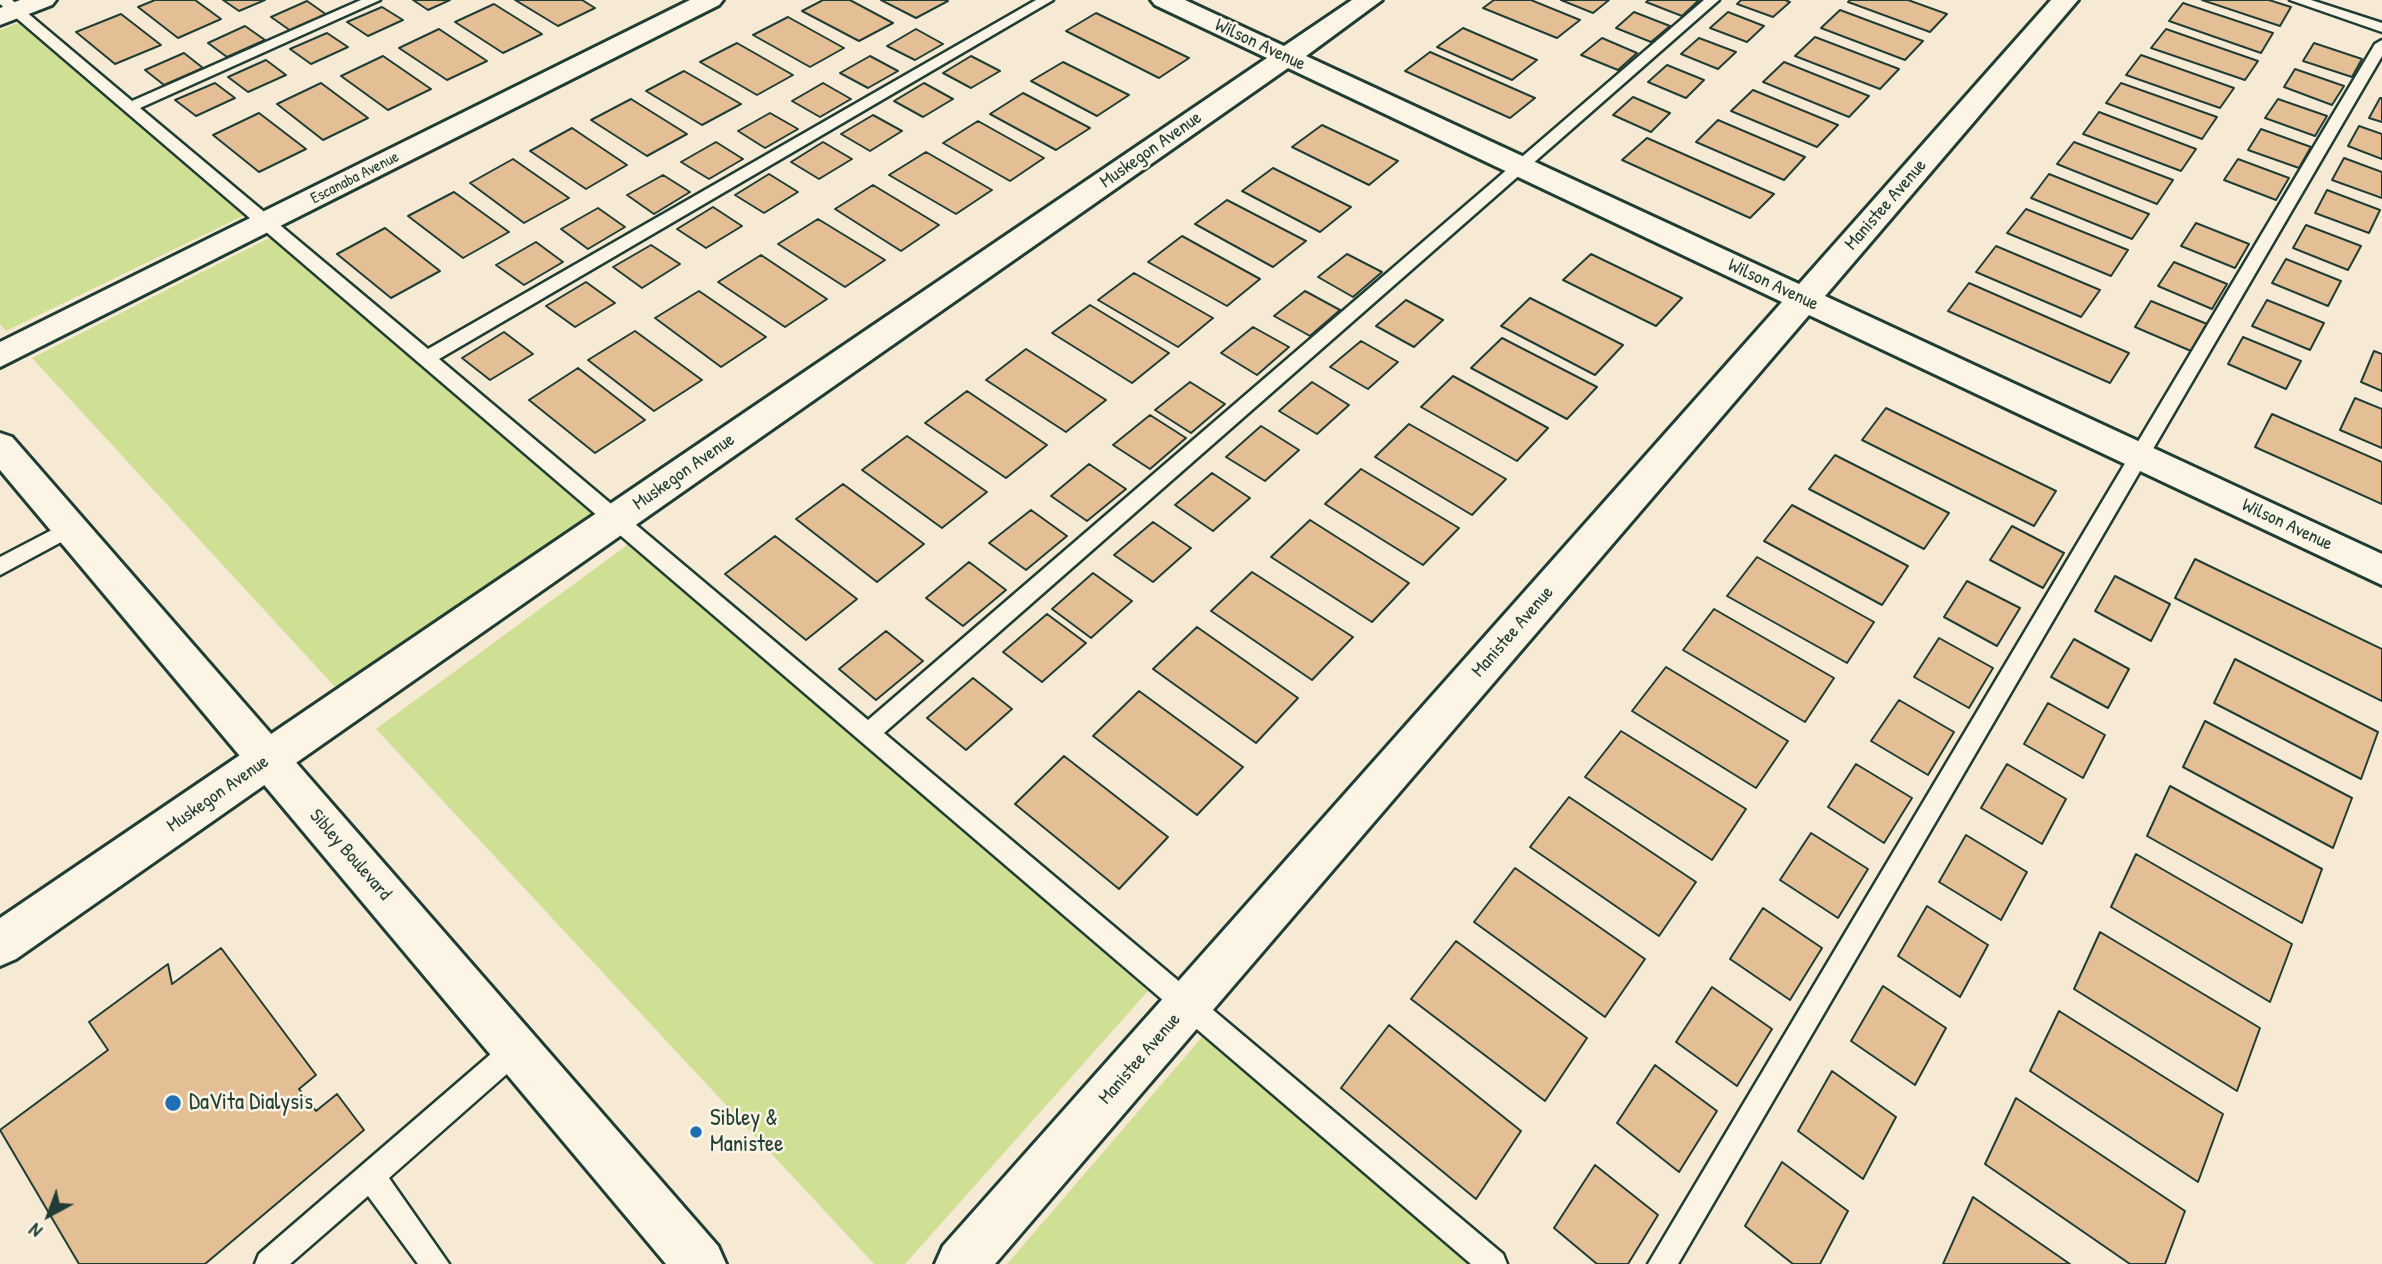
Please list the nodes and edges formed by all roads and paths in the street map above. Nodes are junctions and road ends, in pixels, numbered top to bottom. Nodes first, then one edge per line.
1 (43, 0) edge
2 (373, 0) edge
3 (710, 0) edge
4 (1046, 0) edge
5 (1164, 0) edge
6 (1369, 0) edge
7 (1712, 0) edge
8 (2065, 0) edge
9 (2297, 0) edge
10 (7, 9) edge
11 (2382, 28) edge
12 (2382, 44) edge
13 (1286, 57) junction
14 (132, 106) junction
15 (1519, 166) junction
16 (268, 221) junction
17 (1804, 299) junction
18 (0, 356) edge
19 (428, 357) junction
20 (3, 455) edge
21 (2139, 456) junction
22 (617, 519) junction
23 (71, 528) junction
24 (0, 567) edge
25 (2382, 570) edge
26 (869, 733) junction
27 (268, 759) junction
28 (0, 944) edge
29 (1187, 1006) junction
30 (516, 1049) junction
31 (370, 1175) junction
32 (269, 1264) edge
33 (435, 1264) edge
34 (700, 1264) edge
35 (961, 1264) edge
36 (1493, 1264) edge
37 (1662, 1264) edge

1 - 10 street
2 - 14 lane
3 - 16 street, Escanaba Avenue
4 - 19 lane
5 - 13 street, Wilson Avenue
6 - 13 street, Muskegon Avenue
7 - 15 lane
8 - 17 street, Manistee Avenue
9 - 11 lane
10 - 14 lane
12 - 21 lane
13 - 15 street, Wilson Avenue
13 - 22 street, Muskegon Avenue
14 - 16 lane
15 - 17 street, Wilson Avenue
15 - 26 lane
16 - 18 street, Escanaba Avenue
16 - 19 lane
17 - 21 street, Wilson Avenue
17 - 29 street, Manistee Avenue
19 - 22 lane
20 - 23 street, Sibley Boulevard
21 - 25 street, Wilson Avenue
21 - 37 lane
22 - 26 lane
22 - 27 street, Muskegon Avenue
23 - 24 lane
23 - 27 street, Sibley Boulevard
26 - 29 lane
27 - 28 street, Muskegon Avenue
27 - 30 street, Sibley Boulevard
29 - 35 street, Manistee Avenue
29 - 36 lane
30 - 31 lane
30 - 34 street, Sibley Boulevard
31 - 32 lane
31 - 33 lane

